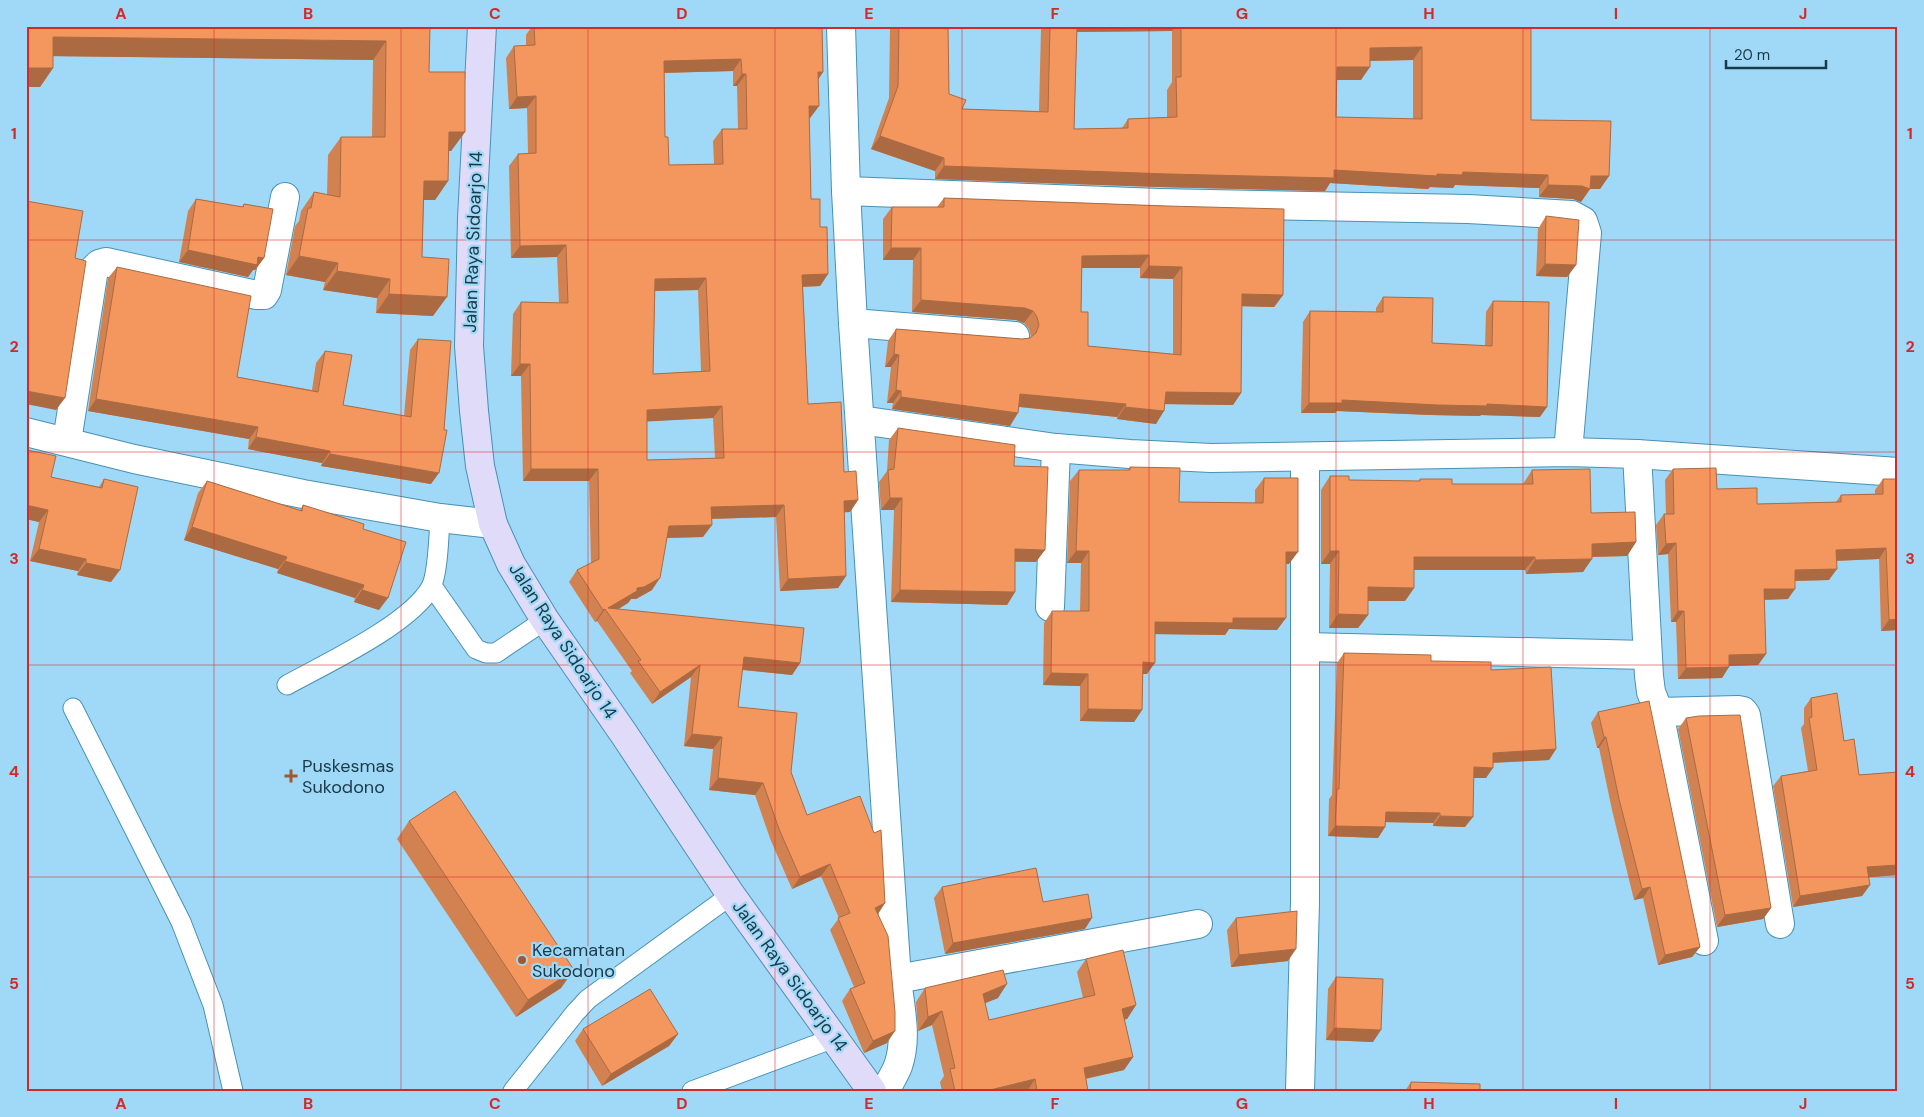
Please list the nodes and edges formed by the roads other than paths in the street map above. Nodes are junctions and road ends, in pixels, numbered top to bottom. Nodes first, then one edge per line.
1 (482, 26) edge
2 (841, 26) edge
3 (846, 191) junction
4 (285, 197) dead end
5 (854, 323) junction
6 (1015, 336) edge
7 (860, 420) junction
8 (26, 432) edge
9 (67, 441) junction
10 (1056, 448) junction
11 (1568, 452) junction
12 (1637, 454) junction
13 (1305, 457) junction
14 (1898, 472) edge
15 (440, 518) junction
16 (493, 524) junction
17 (432, 586) junction
18 (1050, 608) dead end
19 (545, 620) junction
20 (1305, 647) junction
21 (1647, 655) junction
22 (287, 685) dead end
23 (73, 708) dead end
24 (1659, 712) junction
25 (731, 895) junction
26 (1198, 924) dead end
27 (1780, 924) dead end
28 (1704, 941) dead end
29 (897, 979) junction
30 (834, 1038) junction
31 (233, 1091) edge
32 (513, 1091) edge
33 (692, 1091) edge
34 (872, 1091) edge
35 (885, 1091) edge
36 (1300, 1091) edge

1 - 16 main road, Jalan Raya Sidoarjo 14
2 - 3 street
3 - 5 street
3 - 11 street
4 - 9 street
5 - 6 street
5 - 7 street
7 - 10 street
7 - 29 street
8 - 9 street
9 - 15 street
10 - 13 street
10 - 18 street
11 - 12 street
11 - 13 street
12 - 14 street
12 - 21 street
13 - 20 street
15 - 16 street
15 - 17 lane
16 - 19 main road, Jalan Raya Sidoarjo 14
17 - 19 lane
17 - 22 lane
19 - 25 main road, Jalan Raya Sidoarjo 14
20 - 21 street
20 - 36 street
21 - 24 street
23 - 31 lane
24 - 27 street
24 - 28 street
25 - 30 main road, Jalan Raya Sidoarjo 14
25 - 32 lane
26 - 29 street
29 - 35 street
30 - 33 lane
30 - 34 main road, Jalan Raya Sidoarjo 14

